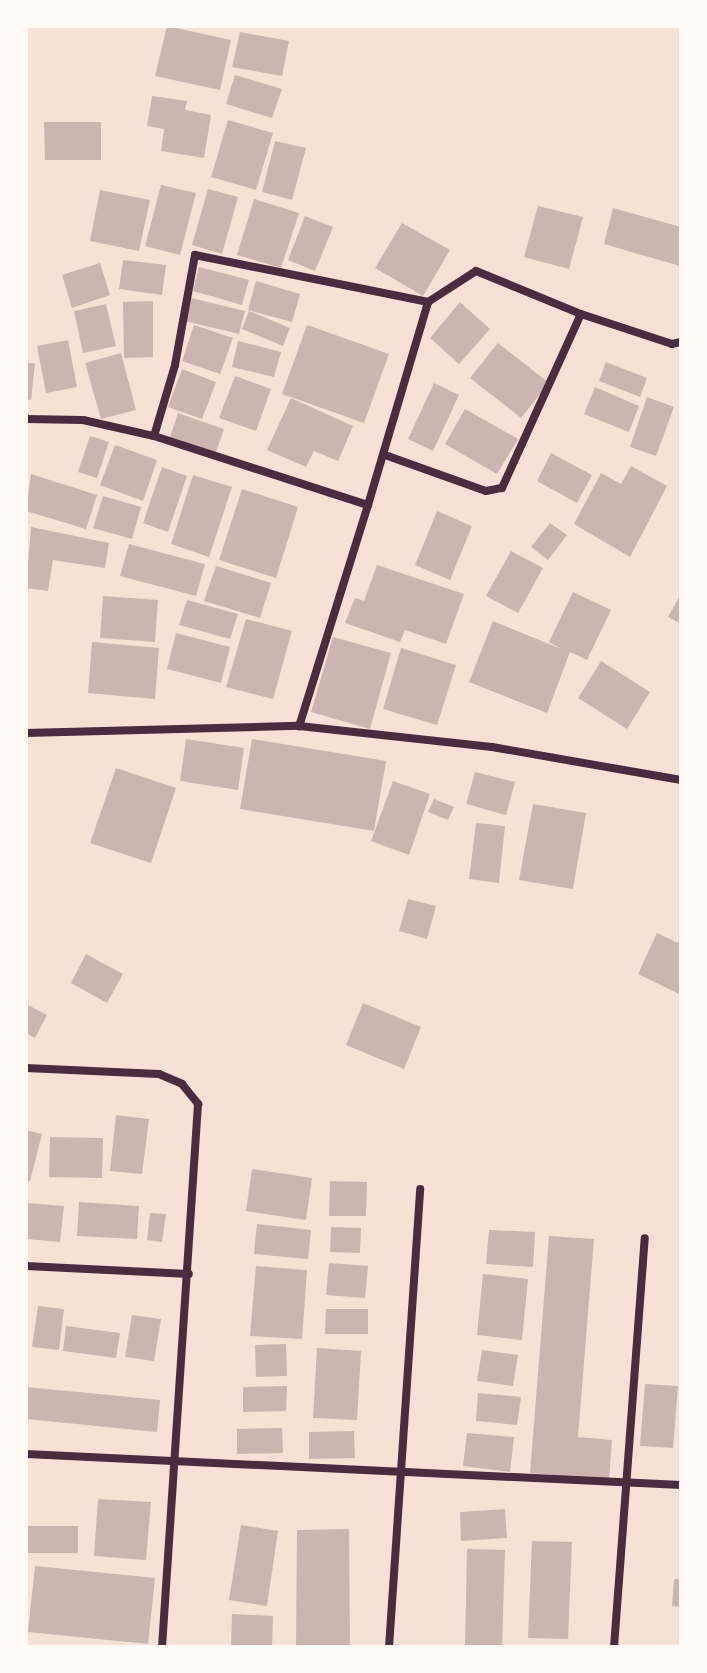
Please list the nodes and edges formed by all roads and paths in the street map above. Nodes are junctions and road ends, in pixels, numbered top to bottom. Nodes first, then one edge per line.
1 (428, 302) junction
2 (581, 314) junction
3 (681, 342) edge
4 (26, 419) edge
5 (154, 436) junction
6 (385, 455) junction
7 (368, 505) junction
8 (299, 726) junction
9 (26, 733) edge
10 (681, 780) edge
11 (26, 1068) edge
12 (420, 1189) dead end
13 (645, 1238) dead end
14 (26, 1266) edge
15 (189, 1274) junction
16 (26, 1454) edge
17 (172, 1461) junction
18 (399, 1470) junction
19 (623, 1482) junction
20 (681, 1485) edge
21 (162, 1647) edge
22 (389, 1647) edge
23 (614, 1647) edge

1 - 2 street
1 - 5 street
1 - 6 street
2 - 3 street
2 - 6 street
4 - 5 street
5 - 7 street
6 - 7 street
7 - 8 street
8 - 9 street
8 - 10 street
11 - 15 street
12 - 18 street
13 - 19 street
14 - 15 street
15 - 17 street
16 - 17 street
17 - 18 street
17 - 21 street
18 - 19 street
18 - 22 street
19 - 20 street
19 - 23 street

